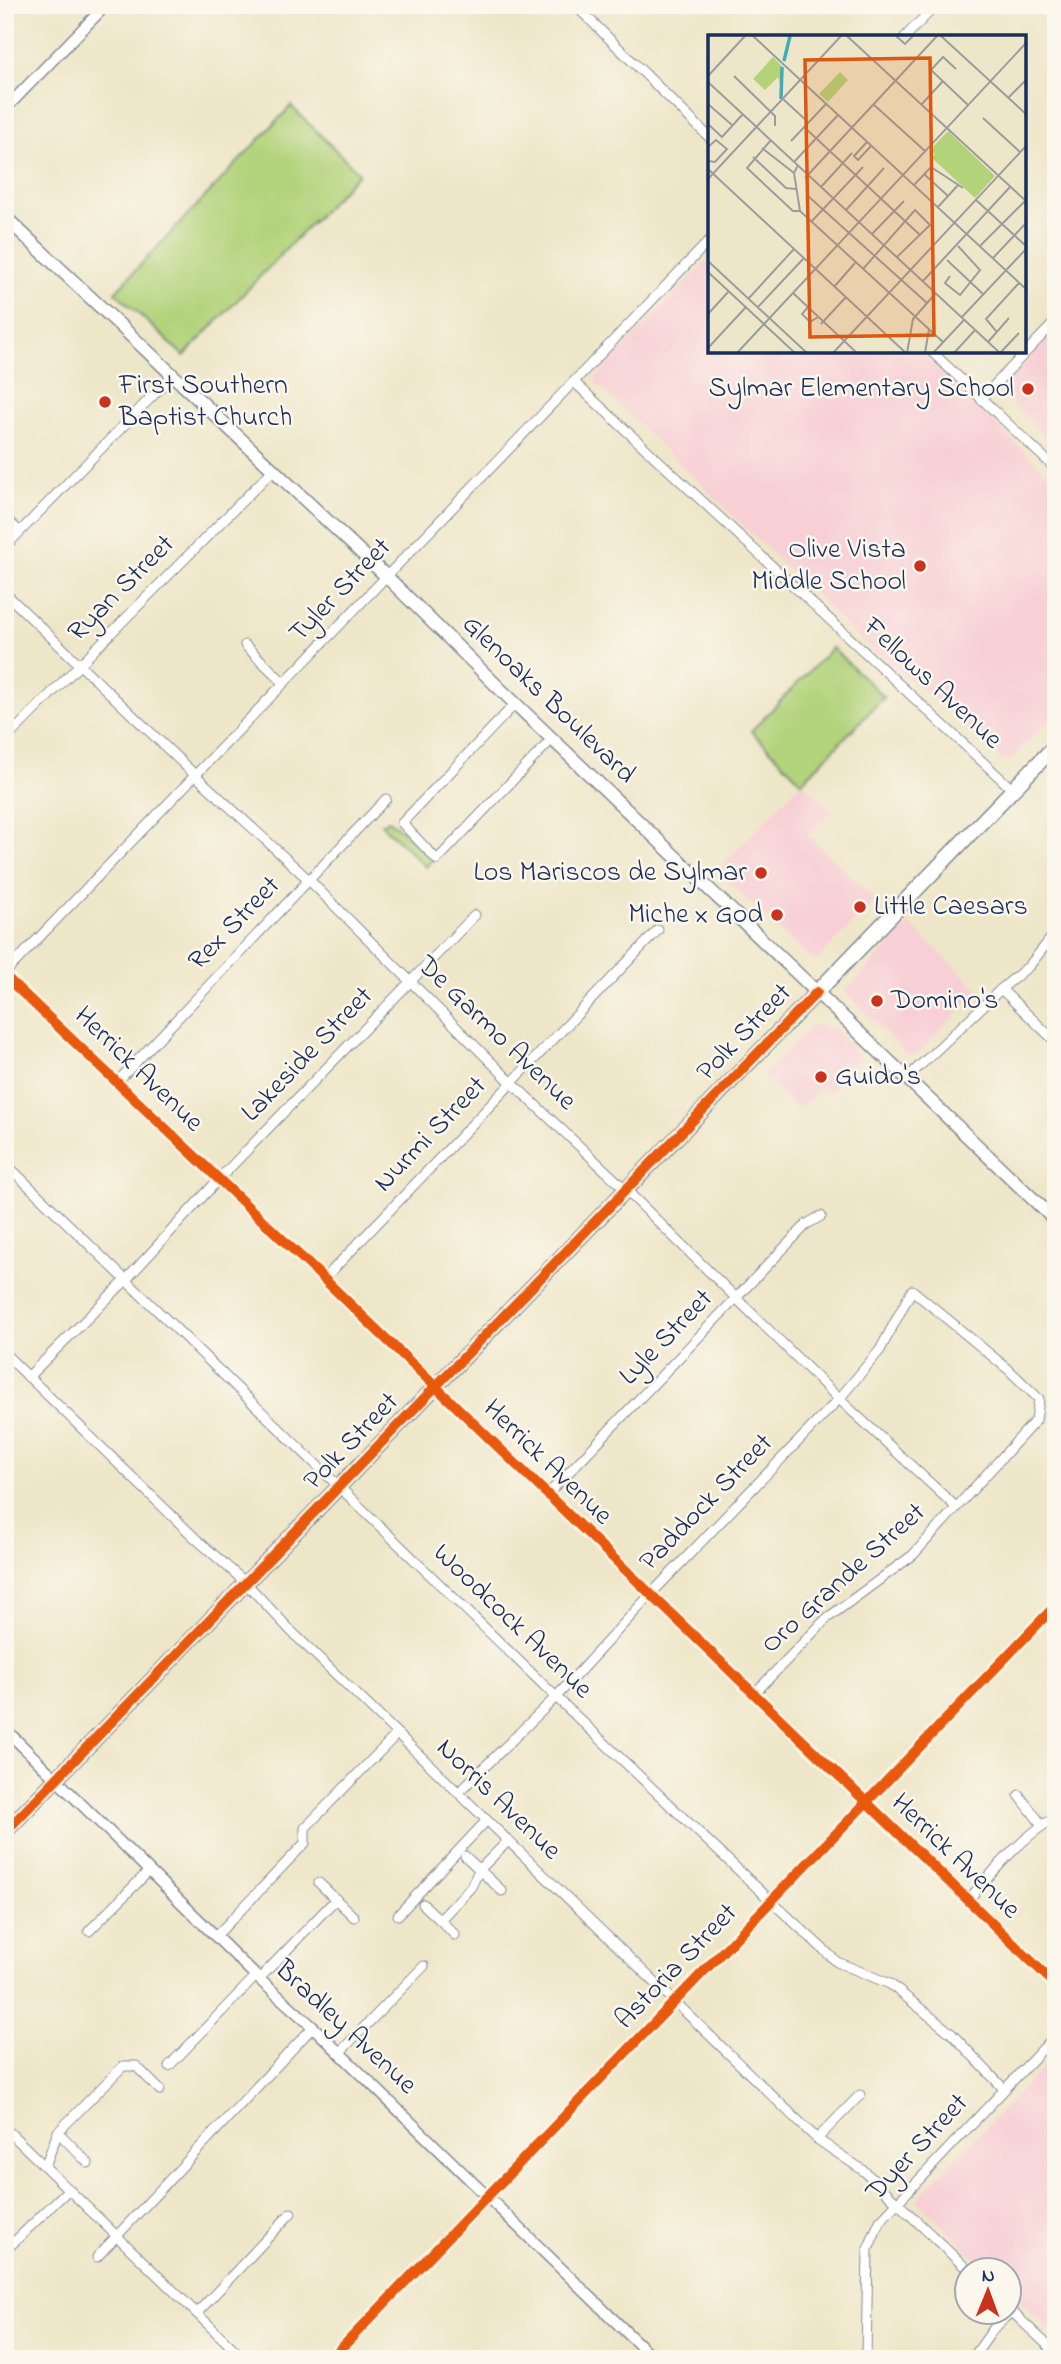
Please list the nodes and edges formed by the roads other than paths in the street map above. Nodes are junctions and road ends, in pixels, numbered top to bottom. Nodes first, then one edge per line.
1 (106, 5) edge
2 (575, 5) edge
3 (936, 5) edge
4 (907, 35) edge
5 (5, 109) edge
6 (708, 136) edge
7 (5, 217) edge
8 (708, 242) edge
9 (1056, 321) edge
10 (1026, 352) edge
11 (934, 354) edge
12 (1024, 354) edge
13 (172, 376) junction
14 (574, 382) junction
15 (981, 399) junction
16 (1056, 469) edge
17 (273, 470) junction
18 (5, 517) edge
19 (20, 532) junction
20 (5, 547) edge
21 (387, 577) junction
22 (5, 593) edge
23 (245, 645) dead end
24 (80, 663) junction
25 (284, 683) junction
26 (515, 704) junction
27 (552, 739) junction
28 (5, 740) edge
29 (1056, 745) edge
30 (195, 775) junction
31 (1013, 790) junction
32 (386, 799) dead end
33 (309, 880) junction
34 (474, 915) dead end
35 (658, 930) dead end
36 (1056, 932) edge
37 (5, 974) edge
38 (409, 983) junction
39 (1000, 989) junction
40 (817, 992) junction
41 (1056, 1042) edge
42 (908, 1077) junction
43 (118, 1081) junction
44 (512, 1083) junction
45 (5, 1163) edge
46 (219, 1179) junction
47 (625, 1189) junction
48 (821, 1216) dead end
49 (1056, 1221) edge
50 (324, 1279) junction
51 (125, 1281) junction
52 (737, 1300) junction
53 (5, 1354) edge
54 (28, 1377) junction
55 (435, 1388) junction
56 (839, 1399) junction
57 (1039, 1399) joint
58 (340, 1487) junction
59 (548, 1494) junction
60 (956, 1507) junction
61 (246, 1583) junction
62 (651, 1594) junction
63 (1056, 1605) edge
64 (754, 1694) junction
65 (556, 1697) junction
66 (5, 1729) edge
67 (397, 1734) junction
68 (56, 1779) junction
69 (458, 1793) junction
70 (1019, 1795) dead end
71 (864, 1802) junction
72 (1056, 1817) edge
73 (486, 1821) junction
74 (1042, 1825) junction
75 (5, 1832) edge
76 (508, 1841) junction
77 (466, 1856) dead end
78 (479, 1870) junction
79 (149, 1871) junction
80 (319, 1883) dead end
81 (502, 1891) dead end
82 (336, 1899) junction
83 (968, 1900) junction
84 (771, 1901) junction
85 (423, 1905) dead end
86 (398, 1915) dead end
87 (354, 1917) dead end
88 (440, 1920) junction
89 (89, 1931) dead end
90 (455, 1935) dead end
91 (216, 1936) junction
92 (424, 1966) dead end
93 (258, 1977) junction
94 (1056, 1986) edge
95 (676, 2003) junction
96 (313, 2027) junction
97 (1056, 2035) edge
98 (339, 2053) junction
99 (169, 2066) dead end
100 (1004, 2089) junction
101 (160, 2090) dead end
102 (860, 2095) dead end
103 (5, 2128) edge
104 (58, 2132) junction
105 (817, 2139) junction
106 (88, 2163) dead end
107 (45, 2166) junction
108 (69, 2189) junction
109 (487, 2196) junction
110 (897, 2202) junction
111 (290, 2213) dead end
112 (116, 2234) junction
113 (5, 2237) edge
114 (953, 2256) edge
115 (96, 2257) dead end
116 (197, 2313) junction
117 (1023, 2322) edge
118 (997, 2326) edge
119 (1056, 2353) edge
120 (244, 2359) edge
121 (331, 2359) edge
122 (654, 2359) edge
123 (866, 2359) edge
124 (975, 2359) edge

1 - 5 street
2 - 6 street
3 - 4 street
7 - 13 main road, Glenoaks Boulevard
8 - 14 street, Tyler Street
9 - 10 street
11 - 15 street
12 - 15 street
13 - 17 main road, Glenoaks Boulevard
13 - 19 street
14 - 21 street, Tyler Street
14 - 31 street, Fellows Avenue
15 - 16 street
17 - 21 main road, Glenoaks Boulevard
17 - 24 street, Ryan Street
18 - 19 street
19 - 20 street
21 - 25 street, Tyler Street
21 - 26 main road, Glenoaks Boulevard
22 - 24 street, De Garmo Avenue
23 - 25 street
24 - 28 street, Ryan Street
24 - 30 street, De Garmo Avenue
25 - 30 street, Tyler Street
26 - 27 main road, Glenoaks Boulevard
26 - 27 street
27 - 40 main road, Glenoaks Boulevard
29 - 31 main road, Polk Street
30 - 33 street, De Garmo Avenue
30 - 37 street, Tyler Street
31 - 40 main road, Polk Street
32 - 33 street, Rex Street
33 - 38 street, De Garmo Avenue
33 - 43 street, Rex Street
34 - 38 street, Lakeside Street
35 - 44 street, Nurmi Street
36 - 39 street
37 - 43 street, Herrick Avenue
38 - 44 street, De Garmo Avenue
38 - 46 street, Lakeside Street
39 - 41 street
39 - 42 street
40 - 42 main road, Glenoaks Boulevard
40 - 47 main road, Polk Street
42 - 49 main road, Glenoaks Boulevard
43 - 46 street, Herrick Avenue
44 - 47 street, De Garmo Avenue
44 - 50 street, Nurmi Street
45 - 51 street, Woodcock Avenue
46 - 50 street, Herrick Avenue
46 - 51 street, Lakeside Street
47 - 52 street, De Garmo Avenue
47 - 55 main road, Polk Street
48 - 52 street, Lyle Street
50 - 55 street, Herrick Avenue
51 - 54 street, Lakeside Street
51 - 58 street, Woodcock Avenue
52 - 56 street, De Garmo Avenue
52 - 59 street, Lyle Street
53 - 54 street, Norris Avenue
54 - 61 street, Norris Avenue
55 - 58 main road, Polk Street
55 - 59 street, Herrick Avenue
56 - 57 street, Paddock Street
56 - 60 street, De Garmo Avenue
56 - 62 street, Paddock Street
57 - 60 street, Oro Grande Street
58 - 61 main road, Polk Street
58 - 65 street, Woodcock Avenue
59 - 62 street, Herrick Avenue
60 - 64 street, Oro Grande Street
61 - 67 street, Norris Avenue
61 - 68 main road, Polk Street
62 - 64 street, Herrick Avenue
62 - 65 street, Paddock Street
63 - 71 street, Astoria Street
64 - 71 street, Herrick Avenue
65 - 69 street, Paddock Street
65 - 84 street, Woodcock Avenue
66 - 68 street, Bradley Avenue
67 - 69 street, Norris Avenue
67 - 91 street
68 - 75 main road, Polk Street
68 - 79 street, Bradley Avenue
69 - 73 street, Norris Avenue
70 - 74 street
71 - 83 street, Herrick Avenue
71 - 84 street, Astoria Street
72 - 74 street
73 - 76 street, Norris Avenue
73 - 86 street
74 - 83 street
76 - 78 street
76 - 95 street, Norris Avenue
77 - 78 street
78 - 81 street
78 - 88 street
79 - 89 street
79 - 91 street, Bradley Avenue
80 - 82 street
82 - 87 street
82 - 93 street
83 - 94 street, Herrick Avenue
84 - 95 street, Astoria Street
84 - 100 street, Woodcock Avenue
85 - 88 street
88 - 90 street
91 - 93 street, Bradley Avenue
92 - 98 street
93 - 96 street, Bradley Avenue
93 - 99 street
95 - 105 street, Norris Avenue
95 - 109 street, Astoria Street
96 - 98 street, Bradley Avenue
96 - 112 street
97 - 100 street, Dyer Street
98 - 109 street, Bradley Avenue
100 - 110 street, Dyer Street
101 - 104 street
102 - 105 street
103 - 107 street
104 - 106 street
104 - 107 street
105 - 110 street, Norris Avenue
107 - 108 street
108 - 112 street
108 - 113 street
109 - 121 street, Astoria Street
109 - 122 street, Bradley Avenue
110 - 114 street, Norris Avenue
110 - 123 street, Dyer Street
111 - 116 street
112 - 115 street
112 - 116 street
116 - 120 street
117 - 119 street
118 - 124 street

